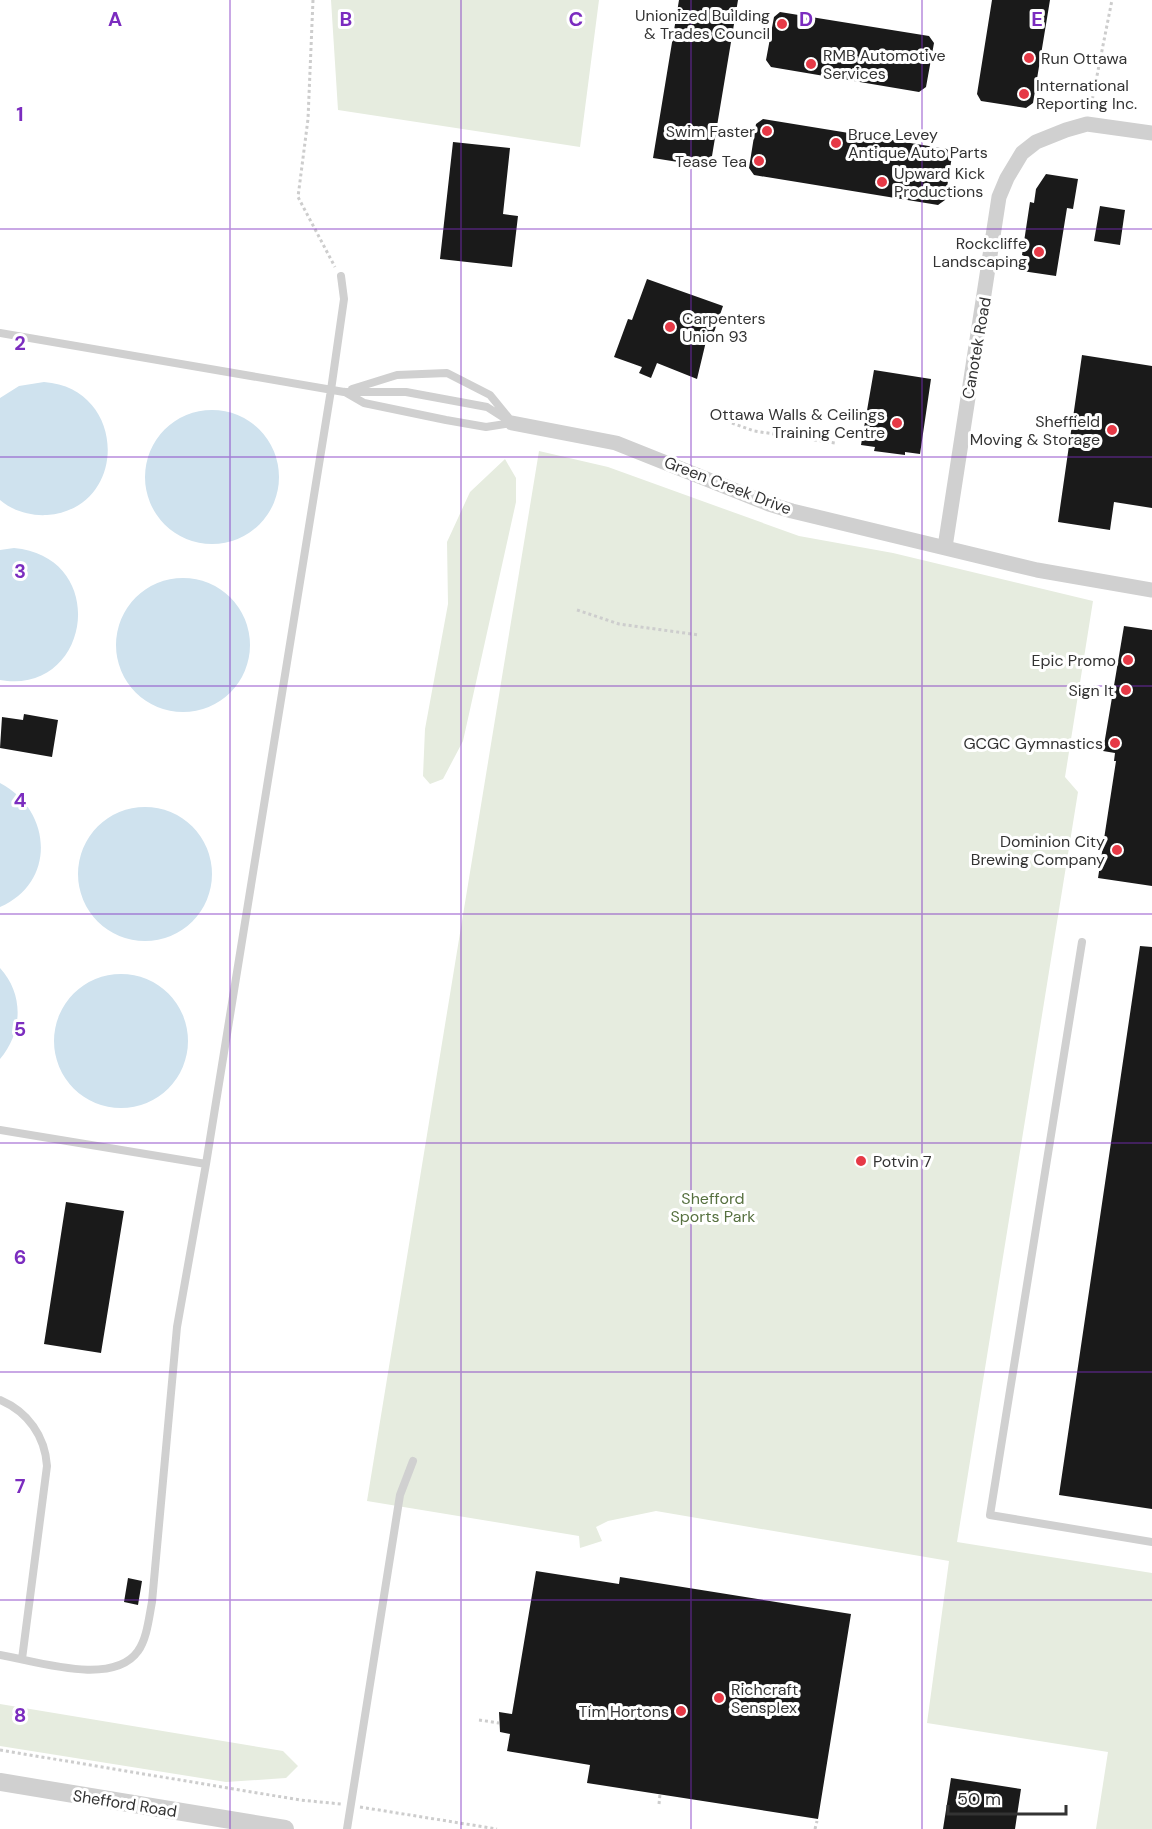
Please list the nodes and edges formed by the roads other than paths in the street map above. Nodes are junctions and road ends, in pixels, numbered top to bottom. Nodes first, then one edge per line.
1 (1152, 133) edge
2 (341, 276) road end
3 (0, 333) edge
4 (331, 390) junction
5 (344, 392) junction
6 (512, 423) junction
7 (945, 547) junction
8 (1152, 590) edge
9 (1082, 942) dead end
10 (0, 1130) edge
11 (206, 1164) junction
12 (0, 1400) edge
13 (413, 1461) dead end
14 (1152, 1542) edge
15 (0, 1655) edge
16 (22, 1659) junction
17 (0, 1782) edge
18 (285, 1829) edge
19 (346, 1829) edge

1 - 7 street, Canotek Road
2 - 4 lane
3 - 4 lane
4 - 5 lane
4 - 11 lane
5 - 6 lane
5 - 6 lane
5 - 6 lane
6 - 7 street, Green Creek Drive
7 - 8 street
9 - 14 lane
10 - 11 lane
11 - 16 lane
12 - 16 lane
13 - 19 lane
15 - 16 lane
17 - 18 street, Shefford Road

